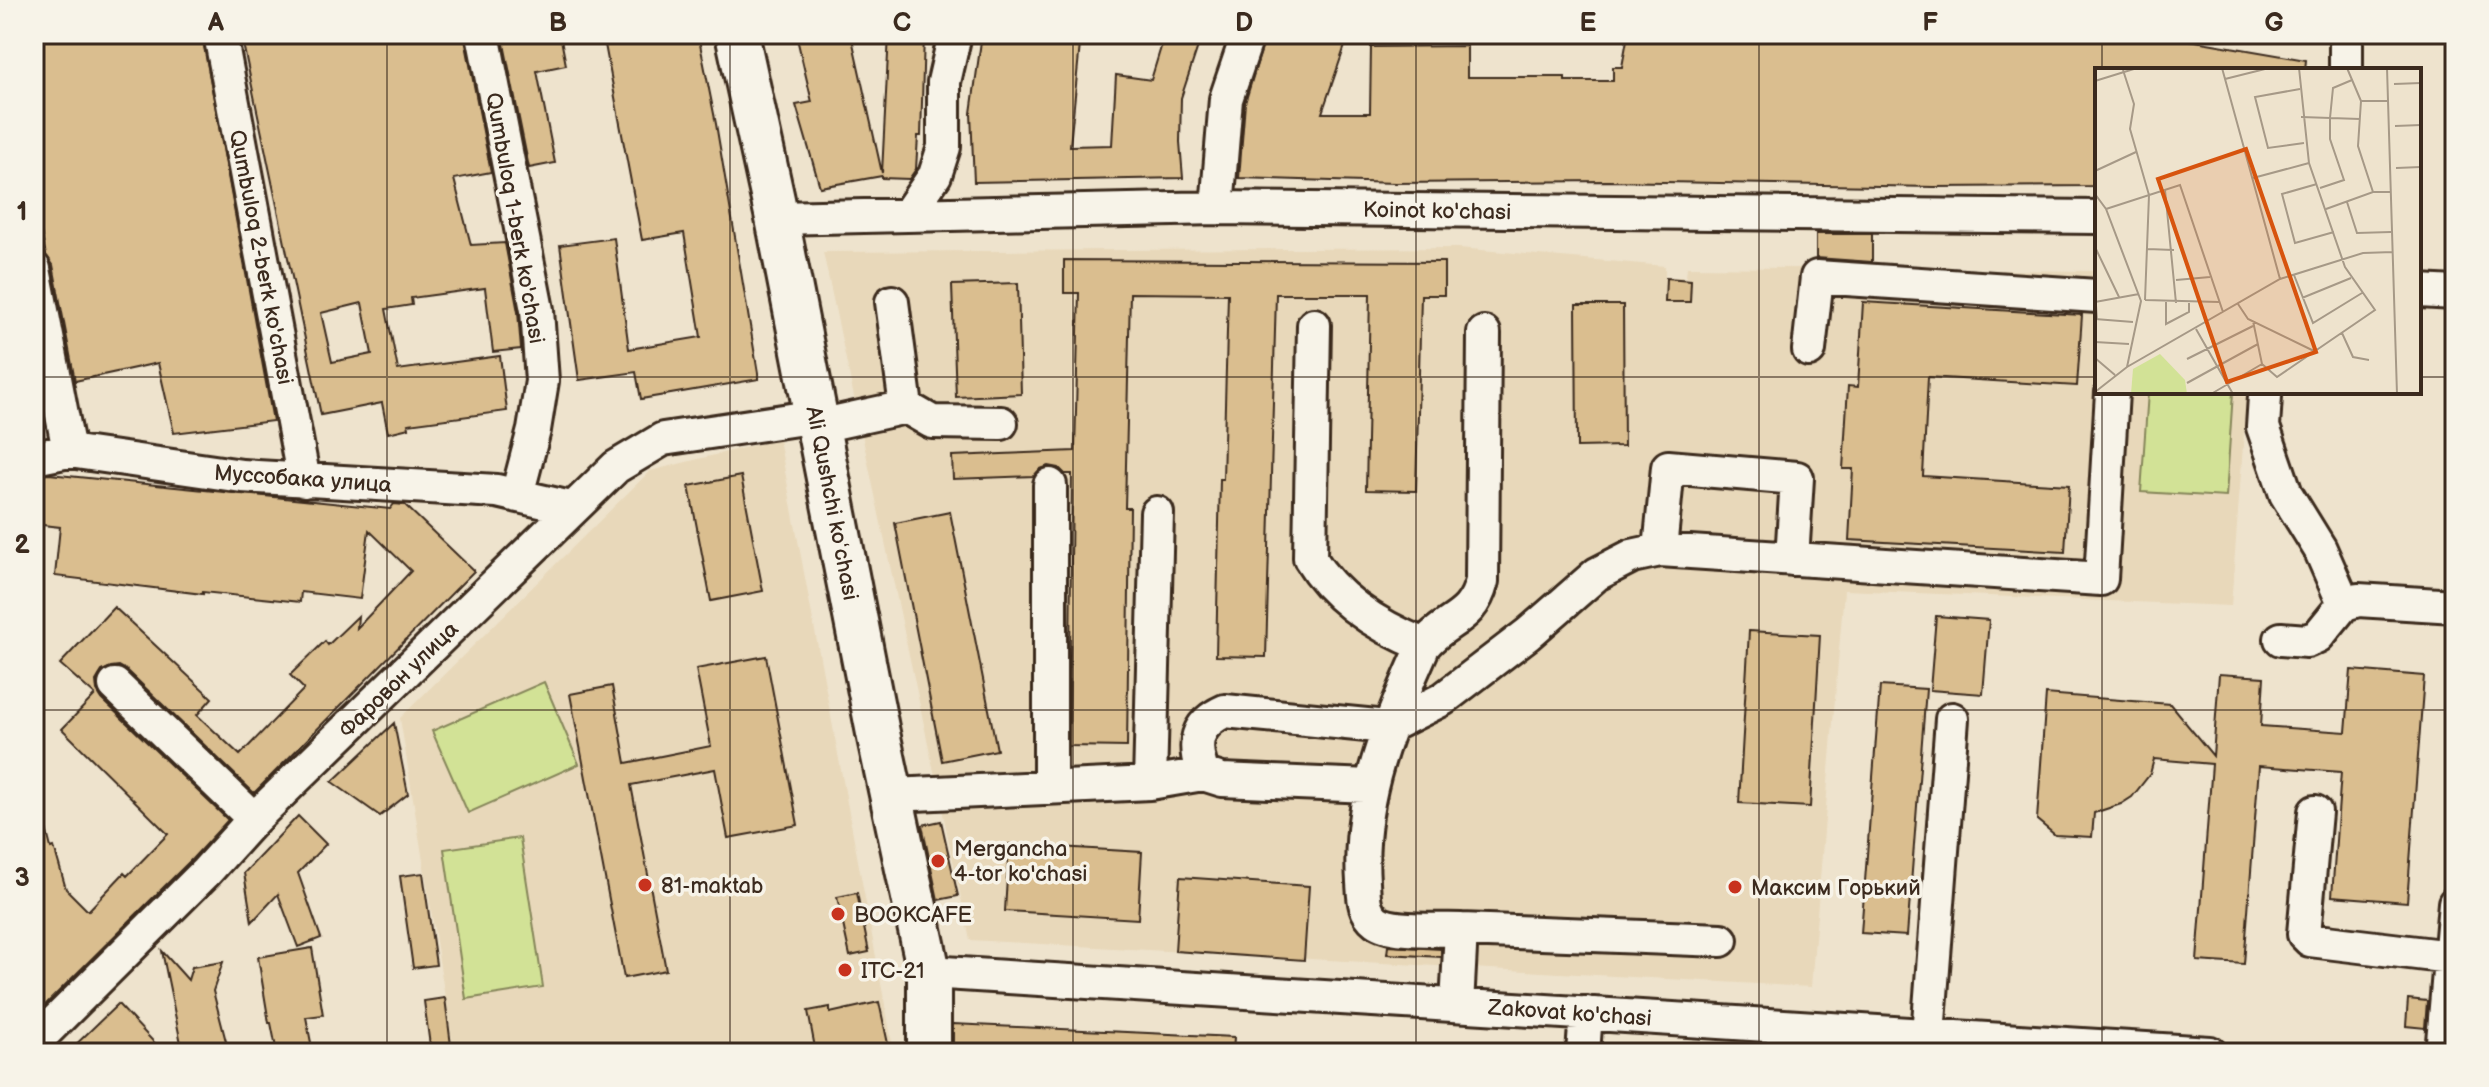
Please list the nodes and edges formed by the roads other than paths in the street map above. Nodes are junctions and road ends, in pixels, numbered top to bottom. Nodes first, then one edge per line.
1 (220, 34) edge
2 (483, 34) edge
3 (737, 34) edge
4 (955, 34) edge
5 (1248, 34) edge
6 (1217, 208) junction
7 (909, 213) junction
8 (2095, 217) edge
9 (777, 218) junction
10 (34, 269) edge
11 (2421, 291) edge
12 (2455, 293) edge
13 (2095, 296) edge
14 (892, 302) dead end
15 (1314, 325) dead end
16 (1484, 333) dead end
17 (1809, 350) dead end
18 (2112, 394) edge
19 (2265, 396) dead end
20 (906, 407) junction
21 (818, 421) junction
22 (1001, 423) dead end
23 (69, 451) junction
24 (34, 458) edge
25 (304, 481) junction
26 (1050, 485) dead end
27 (517, 495) junction
28 (571, 508) junction
29 (1157, 513) dead end
30 (1660, 550) junction
31 (1792, 559) junction
32 (2344, 604) junction
33 (2455, 606) edge
34 (2281, 639) dead end
35 (1424, 645) junction
36 (115, 685) dead end
37 (1952, 719) dead end
38 (1387, 727) junction
39 (1203, 774) junction
40 (1150, 783) junction
41 (1370, 786) junction
42 (1050, 788) junction
43 (893, 795) junction
44 (2315, 812) dead end
45 (254, 819) junction
46 (2455, 903) edge
47 (1461, 930) junction
48 (1721, 940) dead end
49 (2450, 957) junction
50 (929, 972) junction
51 (1457, 1005) junction
52 (1586, 1013) junction
53 (1928, 1035) junction
54 (34, 1043) edge
55 (2144, 1051) edge
56 (929, 1053) edge
57 (1583, 1053) edge
58 (2210, 1053) edge
59 (2442, 1053) edge

1 - 25 street, Qumbuloq 2-berk ko'chasi
2 - 27 street, Qumbuloq 1-berk ko'chasi
3 - 9 main road, Ali Qushchi koʻchasi
4 - 7 street
5 - 6 street
6 - 7 street, Koinot ko'chasi
6 - 8 street, Koinot ko'chasi
7 - 9 street, Koinot ko'chasi
9 - 21 main road, Ali Qushchi koʻchasi
10 - 23 street
11 - 12 street
13 - 17 street
14 - 20 street
15 - 35 street
16 - 35 street
18 - 31 street
19 - 32 street
20 - 21 street, Фаровон улица
20 - 22 street
21 - 28 street, Фаровон улица
21 - 43 main road, Ali Qushchi koʻchasi
23 - 24 street, Муссобака улица
23 - 25 street, Муссобака улица
25 - 27 street, Муссобака улица
26 - 42 street
27 - 28 street, Муссобака улица
28 - 45 street, Фаровон улица
29 - 40 street
30 - 31 street
30 - 31 street
30 - 38 street
32 - 33 street
32 - 34 street
35 - 38 street
36 - 45 street
37 - 53 street
38 - 39 street
38 - 41 street
39 - 40 street
39 - 41 street
40 - 42 street
41 - 47 street
42 - 43 street
43 - 50 main road, Ali Qushchi koʻchasi
44 - 49 street
45 - 54 street, Фаровон улица
46 - 49 street
47 - 48 street
47 - 51 street
49 - 59 street
50 - 51 street, Zakovat ko'chasi
50 - 56 main road
51 - 52 street, Zakovat ko'chasi
52 - 53 street, Zakovat ko'chasi
52 - 57 street
53 - 55 street, Zakovat ko'chasi
55 - 58 street, Zakovat ko'chasi

